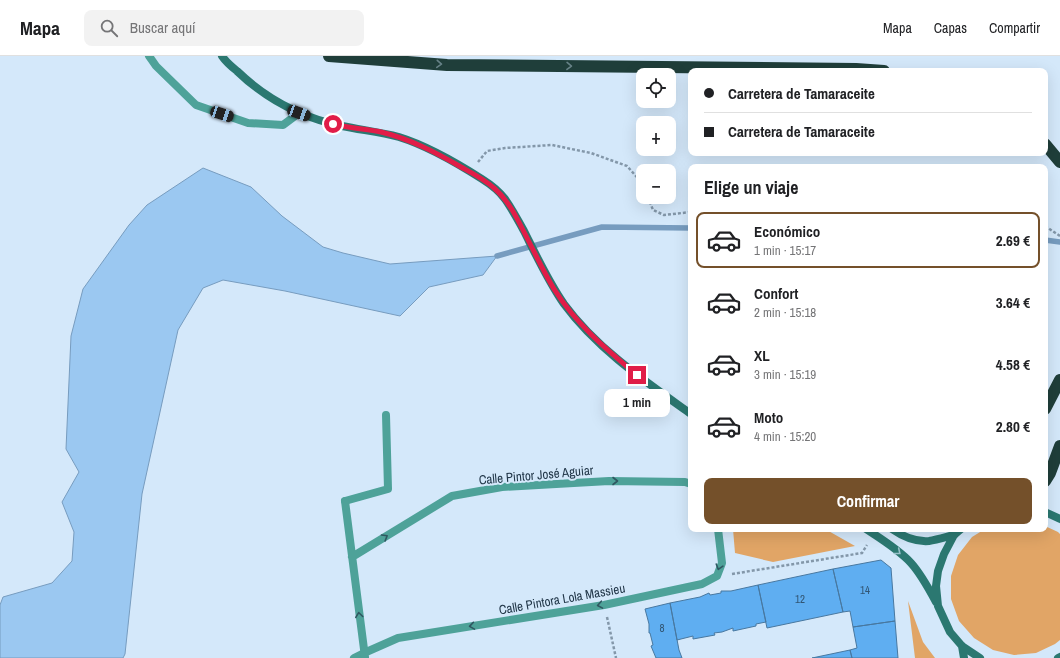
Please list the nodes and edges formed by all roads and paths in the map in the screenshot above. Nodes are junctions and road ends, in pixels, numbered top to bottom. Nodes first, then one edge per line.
1 (149, 56) edge
2 (222, 56) edge
3 (330, 56) edge
4 (754, 68) edge
5 (299, 113) junction
6 (1048, 148) edge
7 (1060, 162) edge
8 (469, 171) junction
9 (636, 176) edge
10 (651, 204) edge
11 (688, 212) edge
12 (1048, 228) edge
13 (1060, 236) edge
14 (1060, 380) edge
15 (1048, 403) edge
16 (688, 412) edge
17 (386, 415) dead end
18 (1060, 446) edge
19 (1048, 476) edge
20 (688, 483) edge
21 (1048, 513) edge
22 (1060, 519) edge
23 (718, 532) edge
24 (870, 532) edge
25 (896, 532) edge
26 (958, 532) edge
27 (874, 535) junction
28 (954, 535) junction
29 (352, 557) junction
30 (717, 576) junction
31 (604, 605) junction
32 (938, 606) junction
33 (962, 646) junction
34 (365, 656) edge
35 (354, 658) edge
36 (616, 658) edge
37 (964, 658) edge
38 (980, 658) edge

1 - 5 street
2 - 5 main road
3 -> 4 highway
5 - 8 main road
6 - 7 highway
8 - 9 path
8 - 16 main road
10 - 11 path
12 - 13 path
14 - 15 highway
17 - 29 street
18 - 19 highway
29 -> 20 street, Calle Pintor José Aguiar
21 - 22 main road
23 -> 30 street
24 - 27 main road
25 - 28 main road
26 - 28 main road
27 - 30 path
27 -> 32 main road
28 - 32 main road
34 -> 29 street
30 - 31 street, Calle Pintora Lola Massieu
31 -> 34 street, Calle Pintora Lola Massieu
31 - 36 path
32 - 33 main road
33 - 37 main road
33 - 38 main road
34 - 35 street, Calle Pintora Lola Massieu

